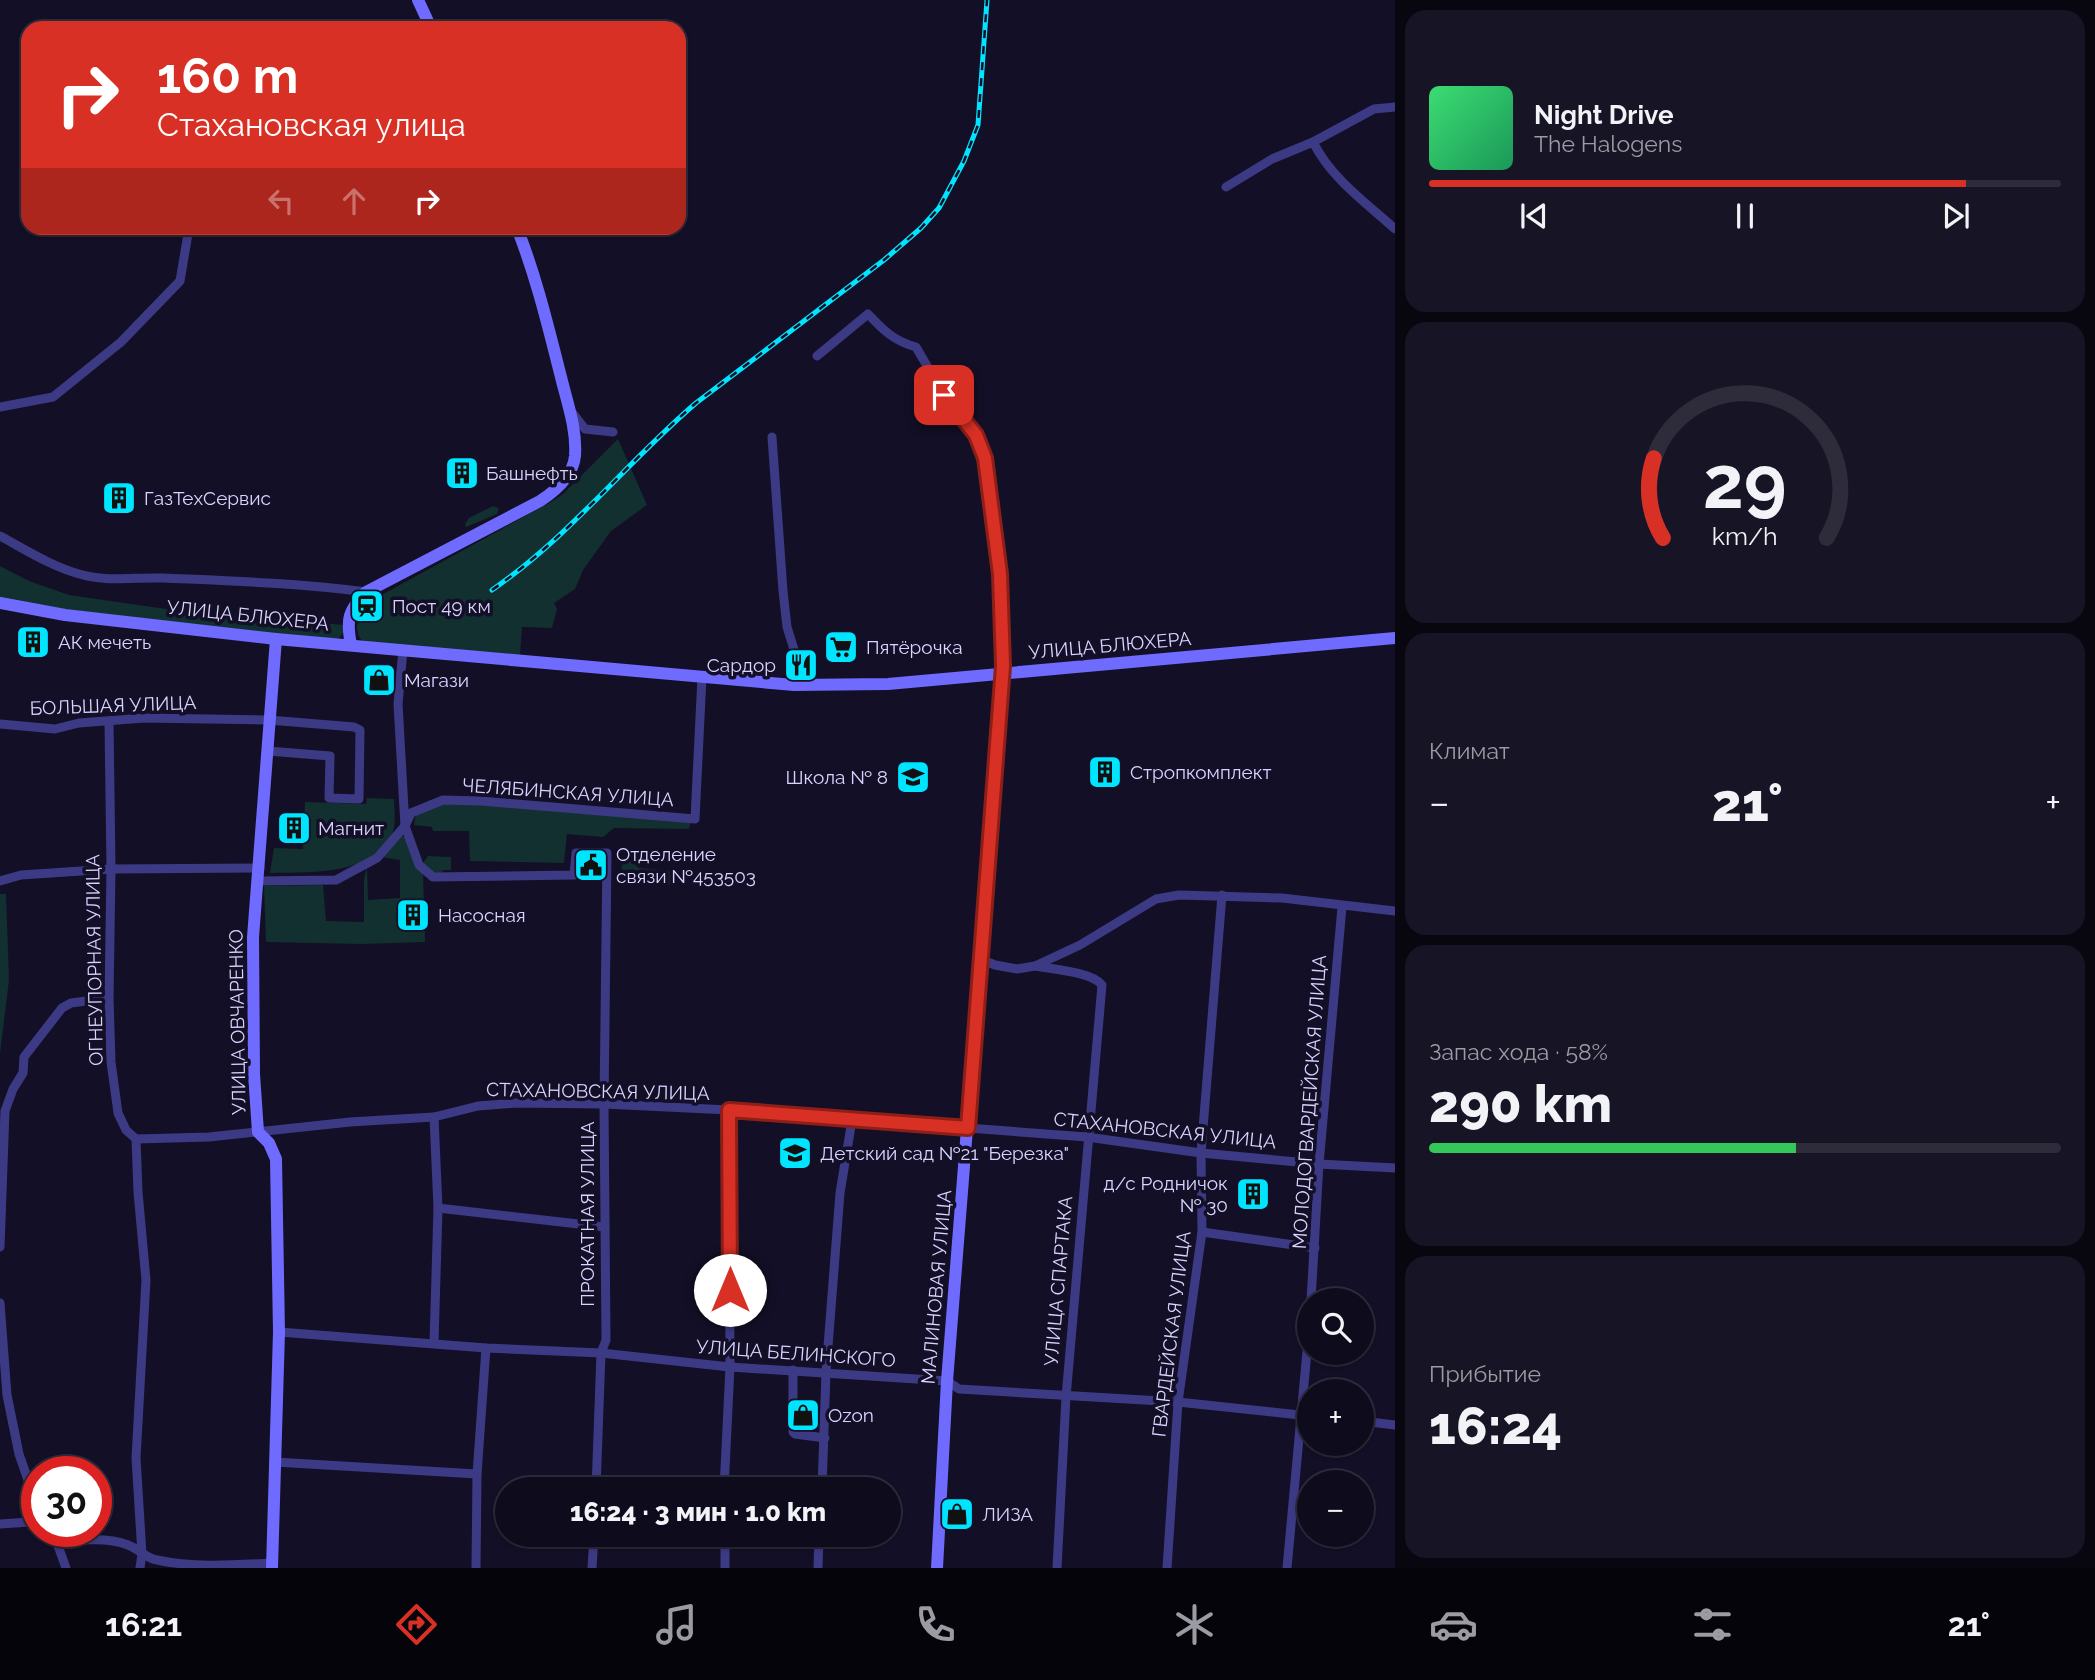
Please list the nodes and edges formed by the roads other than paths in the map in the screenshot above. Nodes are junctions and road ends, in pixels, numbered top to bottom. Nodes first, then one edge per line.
1 (418, 0) edge
2 (428, 21) edge
3 (1395, 107) edge
4 (1312, 142) junction
5 (1226, 187) dead end
6 (1395, 229) edge
7 (188, 235) edge
8 (520, 235) edge
9 (817, 356) dead end
10 (0, 407) edge
11 (569, 408) junction
12 (613, 432) dead end
13 (772, 436) dead end
14 (0, 536) edge
15 (366, 592) junction
16 (0, 603) edge
17 (1395, 638) edge
18 (276, 639) junction
19 (351, 645) junction
20 (403, 650) junction
21 (1003, 674) junction
22 (702, 677) junction
23 (789, 685) junction
24 (269, 720) junction
25 (108, 722) junction
26 (0, 724) edge
27 (268, 751) junction
28 (405, 827) junction
29 (111, 869) junction
30 (260, 874) junction
31 (0, 881) edge
32 (1222, 895) junction
33 (1342, 906) junction
34 (1395, 911) edge
35 (980, 959) junction
36 (1035, 966) junction
37 (109, 998) junction
38 (604, 1104) junction
39 (729, 1110) junction
40 (433, 1117) junction
41 (852, 1120) junction
42 (968, 1128) junction
43 (258, 1132) junction
44 (1087, 1137) junction
45 (136, 1139) junction
46 (1200, 1153) junction
47 (1319, 1164) junction
48 (1395, 1168) edge
49 (438, 1208) junction
50 (605, 1227) junction
51 (1202, 1232) junction
52 (0, 1247) edge
53 (1315, 1248) junction
54 (1312, 1288) edge
55 (0, 1303) edge
56 (279, 1332) junction
57 (434, 1343) junction
58 (486, 1348) junction
59 (601, 1353) junction
60 (730, 1367) junction
61 (793, 1370) junction
62 (826, 1372) junction
63 (947, 1381) junction
64 (1066, 1396) junction
65 (1178, 1402) junction
66 (1297, 1415) edge
67 (1374, 1422) edge
68 (1395, 1425) edge
69 (825, 1438) junction
70 (1301, 1456) edge
71 (21, 1460) edge
72 (275, 1462) junction
73 (477, 1474) junction
74 (596, 1477) edge
75 (725, 1477) edge
76 (823, 1477) edge
77 (21, 1523) edge
78 (0, 1524) edge
79 (112, 1542) edge
80 (58, 1547) edge
81 (594, 1547) edge
82 (724, 1547) edge
83 (819, 1547) edge
84 (142, 1555) junction
85 (272, 1565) edge
86 (66, 1568) edge
87 (140, 1568) edge
88 (476, 1568) edge
89 (593, 1568) edge
90 (725, 1568) edge
91 (818, 1568) edge
92 (937, 1568) edge
93 (1057, 1568) edge
94 (1167, 1568) edge
95 (1286, 1568) edge

1 - 2 main road
3 - 4 street
4 - 5 street
4 - 6 street
7 - 10 street
8 - 11 main road
9 - 21 street
11 - 12 street
11 - 15 main road
13 - 23 street
14 - 15 street
15 - 19 main road
16 - 18 main road, УЛИЦА БЛЮХЕРА
17 - 21 main road, УЛИЦА БЛЮХЕРА
18 - 19 main road, УЛИЦА БЛЮХЕРА
18 - 24 main road, УЛИЦА ОВЧАРЕНКО
19 - 20 main road, УЛИЦА БЛЮХЕРА
20 - 22 main road, УЛИЦА БЛЮХЕРА
20 - 28 street
21 - 23 main road, УЛИЦА БЛЮХЕРА
21 - 35 main road, МАЛИНОВАЯ УЛИЦА
22 - 23 main road, УЛИЦА БЛЮХЕРА
22 - 28 street, ЧЕЛЯБИНСКАЯ УЛИЦА
24 - 25 street, БОЛЬШАЯ УЛИЦА
24 - 27 main road, УЛИЦА ОВЧАРЕНКО
24 - 27 street, БОЛЬШАЯ УЛИЦА
25 - 26 street, БОЛЬШАЯ УЛИЦА
25 - 29 street, ОГНЕУПОРНАЯ УЛИЦА
27 - 30 main road, УЛИЦА ОВЧАРЕНКО
28 - 30 street, ЧЕЛЯБИНСКАЯ УЛИЦА
28 - 38 street, ПРОКАТНАЯ УЛИЦА
29 - 30 street, ЧЕЛЯБИНСКАЯ УЛИЦА
29 - 31 street, ЧЕЛЯБИНСКАЯ УЛИЦА
29 - 37 street, ОГНЕУПОРНАЯ УЛИЦА
30 - 43 main road, УЛИЦА ОВЧАРЕНКО
32 - 33 street
32 - 36 street
32 - 46 street, ГВАРДЕЙСКАЯ УЛИЦА
33 - 34 street
33 - 47 street, МОЛОДОГВАРДЕЙСКАЯ УЛИЦА
35 - 36 street
35 - 42 main road, МАЛИНОВАЯ УЛИЦА
36 - 44 street, УЛИЦА СПАРТАКА
37 - 45 street, ОГНЕУПОРНАЯ УЛИЦА
37 - 52 street
38 - 39 street, СТАХАНОВСКАЯ УЛИЦА
38 - 40 street, СТАХАНОВСКАЯ УЛИЦА
38 - 50 street, ПРОКАТНАЯ УЛИЦА
39 - 41 street, СТАХАНОВСКАЯ УЛИЦА
39 - 60 street
40 - 43 street, СТАХАНОВСКАЯ УЛИЦА
40 - 49 street
41 - 42 street, СТАХАНОВСКАЯ УЛИЦА
41 - 62 street
42 - 44 street, СТАХАНОВСКАЯ УЛИЦА
42 - 63 main road, МАЛИНОВАЯ УЛИЦА
43 - 45 street, СТАХАНОВСКАЯ УЛИЦА
43 - 56 main road, УЛИЦА ОВЧАРЕНКО
44 - 46 street, СТАХАНОВСКАЯ УЛИЦА
44 - 64 street, УЛИЦА СПАРТАКА
45 - 84 street
46 - 47 street, СТАХАНОВСКАЯ УЛИЦА
46 - 51 street, ГВАРДЕЙСКАЯ УЛИЦА
47 - 48 street, СТАХАНОВСКАЯ УЛИЦА
47 - 53 street, МОЛОДОГВАРДЕЙСКАЯ УЛИЦА
49 - 50 street
49 - 57 street
50 - 59 street, ПРОКАТНАЯ УЛИЦА
51 - 53 street
51 - 65 street, ГВАРДЕЙСКАЯ УЛИЦА
53 - 54 street, МОЛОДОГВАРДЕЙСКАЯ УЛИЦА
55 - 71 street
56 - 57 street, УЛИЦА БЕЛИНСКОГО
56 - 72 main road, УЛИЦА ОВЧАРЕНКО
57 - 58 street, УЛИЦА БЕЛИНСКОГО
58 - 59 street, УЛИЦА БЕЛИНСКОГО
58 - 73 street
59 - 60 street, УЛИЦА БЕЛИНСКОГО
59 - 74 street, ПРОКАТНАЯ УЛИЦА
60 - 61 street, УЛИЦА БЕЛИНСКОГО
60 - 75 street
61 - 62 street, УЛИЦА БЕЛИНСКОГО
61 - 69 street
62 - 63 street, УЛИЦА БЕЛИНСКОГО
62 - 69 street
63 - 64 street, УЛИЦА БЕЛИНСКОГО
63 - 92 main road, МАЛИНОВАЯ УЛИЦА
64 - 65 street, УЛИЦА БЕЛИНСКОГО
64 - 93 street, УЛИЦА СПАРТАКА
65 - 66 street, УЛИЦА БЕЛИНСКОГО
65 - 94 street, ГВАРДЕЙСКАЯ УЛИЦА
67 - 68 street
69 - 76 street
70 - 95 street
72 - 73 street
72 - 85 main road, УЛИЦА ОВЧАРЕНКО
73 - 88 street
77 - 78 street
79 - 84 street
80 - 86 street
81 - 89 street
82 - 90 street
83 - 91 street
84 - 85 street
84 - 87 street

